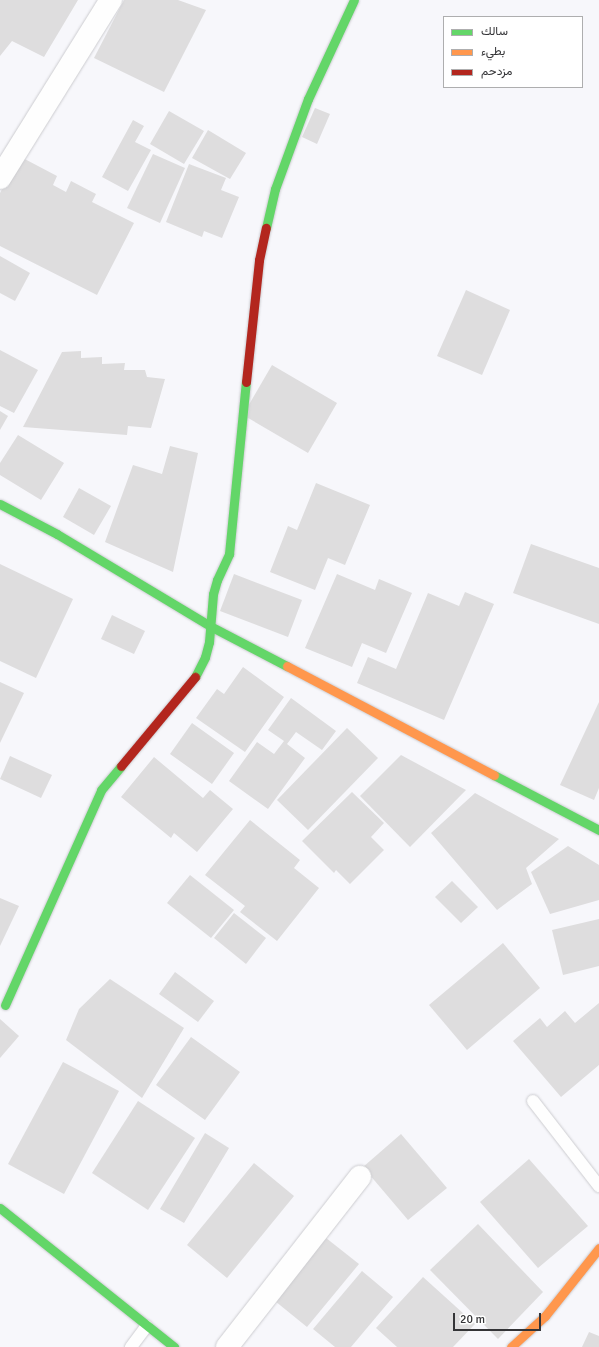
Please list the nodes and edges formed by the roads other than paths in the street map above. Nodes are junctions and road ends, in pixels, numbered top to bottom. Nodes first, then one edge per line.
1 (111, 0) edge
2 (354, 0) edge
3 (0, 178) edge
4 (0, 504) edge
5 (210, 626) junction
6 (599, 830) edge
7 (5, 1005) dead end
8 (533, 1101) dead end
9 (360, 1177) dead end
10 (599, 1186) edge
11 (0, 1208) edge
12 (599, 1248) edge
13 (146, 1326) junction
14 (131, 1347) edge
15 (174, 1347) edge
16 (227, 1347) edge
17 (511, 1347) edge

1 - 3 street
2 - 5 street
4 - 5 street
5 - 6 street
5 - 7 street
8 - 10 lane
9 - 16 street
11 - 13 street
12 - 17 street
13 - 14 lane
13 - 15 street

